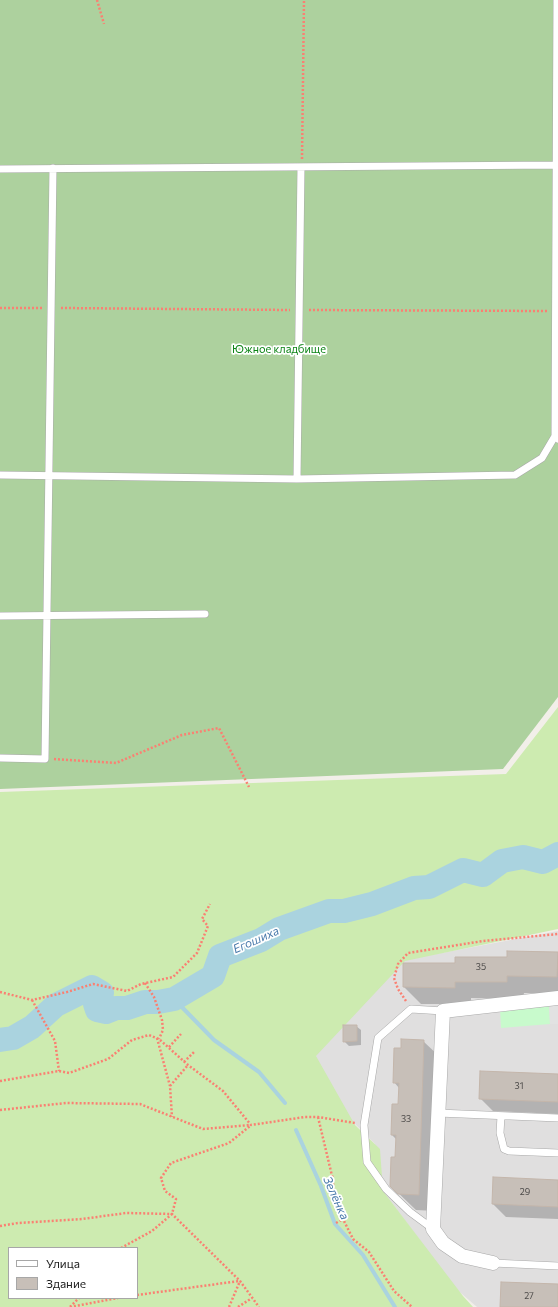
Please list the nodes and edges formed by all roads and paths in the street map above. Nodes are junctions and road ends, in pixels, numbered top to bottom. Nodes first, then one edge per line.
1 (97, 0) edge
2 (304, 0) edge
3 (557, 0) edge
4 (104, 24) dead end
5 (557, 165) edge
6 (302, 167) junction
7 (53, 168) junction
8 (0, 169) edge
9 (0, 308) edge
10 (52, 308) junction
11 (300, 310) junction
12 (557, 311) edge
13 (557, 438) edge
14 (0, 475) edge
15 (49, 476) junction
16 (297, 479) junction
17 (205, 614) dead end
18 (47, 615) junction
19 (0, 616) edge
20 (0, 758) edge
21 (45, 759) junction
22 (249, 787) dead end
23 (210, 904) dead end
24 (558, 934) edge
25 (144, 983) junction
26 (0, 992) edge
27 (558, 998) edge
28 (32, 1000) junction
29 (411, 1009) junction
30 (443, 1011) junction
31 (181, 1034) dead end
32 (158, 1038) junction
33 (169, 1047) junction
34 (195, 1051) dead end
35 (184, 1062) junction
36 (188, 1065) junction
37 (58, 1071) junction
38 (0, 1080) edge
39 (170, 1086) junction
40 (0, 1110) edge
41 (438, 1114) junction
42 (501, 1116) junction
43 (172, 1117) junction
44 (318, 1117) junction
45 (558, 1118) edge
46 (356, 1124) dead end
47 (251, 1125) junction
48 (558, 1153) edge
49 (172, 1214) junction
50 (343, 1219) junction
51 (336, 1223) dead end
52 (0, 1226) edge
53 (433, 1229) junction
54 (123, 1247) edge
55 (493, 1263) joint
56 (558, 1266) edge
57 (240, 1281) junction
58 (138, 1295) edge
59 (252, 1298) junction
60 (78, 1299) edge
61 (113, 1299) edge
62 (229, 1307) edge
63 (238, 1307) edge
64 (259, 1307) edge
65 (412, 1307) edge

1 - 4 path
2 - 6 path
3 - 5 lane
5 - 6 lane
5 - 12 lane
6 - 7 lane
6 - 11 lane
7 - 8 lane
7 - 10 lane
9 - 10 path
10 - 11 path
10 - 15 lane
11 - 12 path
11 - 16 lane
12 - 13 lane
13 - 16 lane
14 - 15 lane
15 - 16 lane
15 - 18 lane
17 - 18 lane
18 - 19 lane
18 - 21 lane
20 - 21 lane
21 - 22 path
23 - 25 path
24 - 29 path
25 - 28 path
25 - 32 path
26 - 28 path
27 - 30 street
28 - 37 path
29 - 30 lane
29 - 53 lane
30 - 41 street
31 - 33 path
32 - 33 path
32 - 37 path
32 - 39 path
33 - 35 path
34 - 35 path
35 - 36 path
36 - 39 path
36 - 47 path
37 - 38 path
39 - 43 path
40 - 43 path
41 - 42 lane
41 - 53 street
42 - 45 lane
42 - 48 lane
43 - 47 path
44 - 46 path
44 - 47 path
44 - 50 path
47 - 49 path
49 - 52 path
49 - 54 path
49 - 57 path
50 - 51 path
50 - 65 path
53 - 55 street
55 - 56 lane
57 - 58 path
57 - 59 path
57 - 62 path
59 - 63 path
59 - 64 path
60 - 61 path

